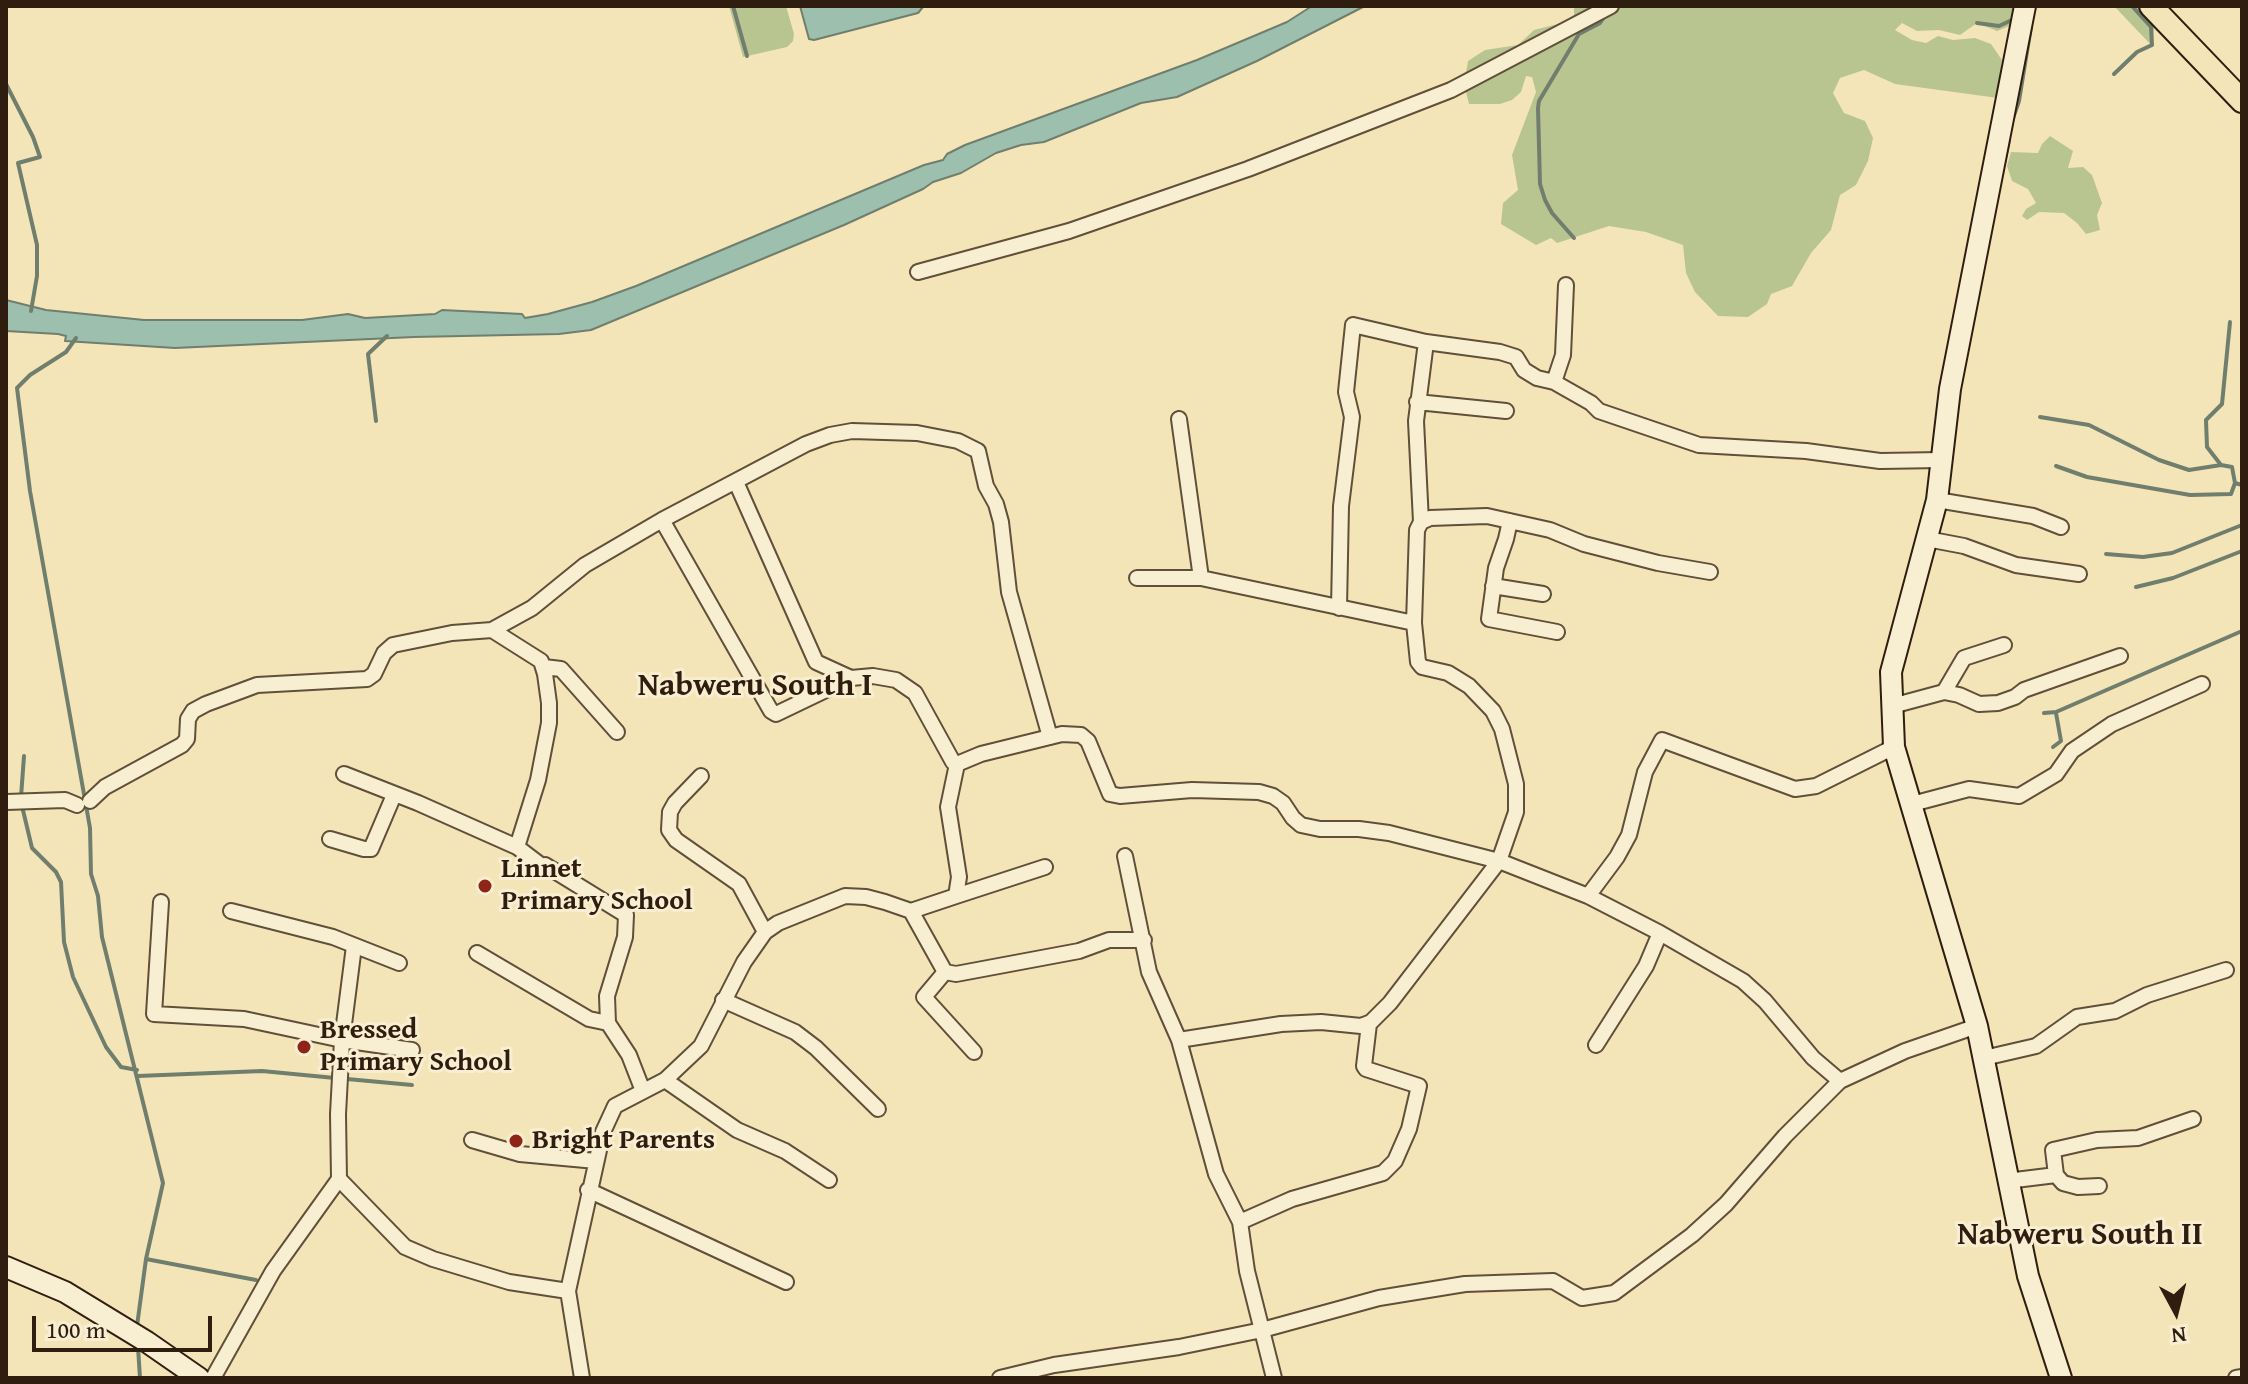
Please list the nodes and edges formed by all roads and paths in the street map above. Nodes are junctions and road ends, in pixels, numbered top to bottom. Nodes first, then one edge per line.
1 (1611, 6) edge
2 (2025, 6) edge
3 (2151, 6) edge
4 (2242, 101) edge
5 (918, 272) dead end
6 (1566, 285) dead end
7 (1426, 342) junction
8 (1554, 382) junction
9 (1417, 402) junction
10 (1506, 411) dead end
11 (1179, 419) dead end
12 (1941, 460) junction
13 (736, 482) junction
14 (1937, 500) junction
15 (662, 520) junction
16 (1510, 521) junction
17 (1421, 522) junction
18 (2061, 527) dead end
19 (1927, 539) junction
20 (1710, 572) dead end
21 (2079, 574) dead end
22 (1137, 578) dead end
23 (1201, 578) junction
24 (1493, 586) junction
25 (1543, 594) dead end
26 (1339, 608) junction
27 (1414, 623) junction
28 (492, 630) junction
29 (1557, 632) dead end
30 (2004, 645) dead end
31 (2120, 656) dead end
32 (544, 667) junction
33 (851, 678) junction
34 (2202, 684) dead end
35 (1944, 692) junction
36 (1892, 706) junction
37 (617, 732) dead end
38 (1050, 737) junction
39 (1894, 747) junction
40 (957, 764) junction
41 (344, 774) dead end
42 (701, 776) dead end
43 (394, 795) junction
44 (6, 802) edge
45 (1912, 804) junction
46 (330, 839) dead end
47 (517, 847) junction
48 (1125, 856) dead end
49 (1499, 861) junction
50 (1045, 867) dead end
51 (956, 896) junction
52 (1588, 896) junction
53 (161, 902) dead end
54 (231, 911) dead end
55 (911, 911) junction
56 (765, 932) junction
57 (1660, 933) junction
58 (1144, 940) junction
59 (354, 946) junction
60 (477, 953) dead end
61 (399, 963) dead end
62 (2226, 970) dead end
63 (945, 972) junction
64 (723, 1000) junction
65 (608, 1023) junction
66 (1369, 1024) junction
67 (1977, 1026) junction
68 (342, 1040) junction
69 (1179, 1040) junction
70 (1596, 1045) dead end
71 (412, 1050) dead end
72 (974, 1052) dead end
73 (1984, 1058) junction
74 (665, 1080) junction
75 (1840, 1081) junction
76 (643, 1091) junction
77 (878, 1109) dead end
78 (2193, 1119) dead end
79 (472, 1140) dead end
80 (596, 1161) junction
81 (2056, 1175) junction
82 (339, 1179) junction
83 (829, 1180) dead end
84 (2007, 1181) junction
85 (2099, 1186) dead end
86 (588, 1190) junction
87 (1240, 1222) junction
88 (6, 1267) edge
89 (786, 1282) dead end
90 (568, 1291) junction
91 (1262, 1330) junction
92 (199, 1378) edge
93 (213, 1378) edge
94 (582, 1378) edge
95 (1000, 1378) edge
96 (1274, 1378) edge
97 (2061, 1378) edge

1 - 5 street
2 - 12 street
3 - 4 main road
6 - 8 street
7 - 8 street
7 - 9 street
7 - 26 street
8 - 12 street
9 - 10 street
9 - 17 street
11 - 23 street
12 - 14 street
13 - 15 street
13 - 33 street
13 - 38 street
14 - 18 street
14 - 19 street
15 - 28 street
15 - 33 street
16 - 17 street
16 - 20 street
16 - 24 street
17 - 27 street
19 - 21 street
19 - 36 street
22 - 23 street
23 - 26 street
24 - 25 street
24 - 29 street
26 - 27 street
27 - 49 street
28 - 32 street
28 - 44 street
30 - 35 street
31 - 35 street
32 - 37 street
32 - 47 street
33 - 40 street
34 - 45 street
35 - 36 street
36 - 39 street
38 - 40 street
38 - 49 street
39 - 45 street
39 - 52 street
40 - 51 street
41 - 43 street
42 - 56 street
43 - 46 street
43 - 47 street
45 - 67 street
47 - 65 street
48 - 58 street
49 - 52 street
49 - 66 street
50 - 51 street
51 - 55 street
52 - 57 street
53 - 68 street
54 - 59 street
55 - 56 street
55 - 63 street
56 - 64 street
57 - 70 street
57 - 75 street
58 - 63 street
58 - 69 street
59 - 61 street
59 - 68 street
60 - 65 street
62 - 73 street
63 - 72 street
64 - 74 street
64 - 77 street
65 - 76 street
66 - 69 street
66 - 87 street
67 - 73 street
67 - 75 street
68 - 71 street
68 - 82 street
69 - 87 street
73 - 84 street
74 - 76 street
74 - 83 street
75 - 91 street
76 - 80 street
78 - 81 street
79 - 80 street
80 - 86 street
81 - 84 street
81 - 85 street
82 - 90 street
82 - 93 street
84 - 97 street
86 - 89 street
86 - 90 street
87 - 91 street
88 - 92 street
90 - 94 street
91 - 95 street
91 - 96 street

